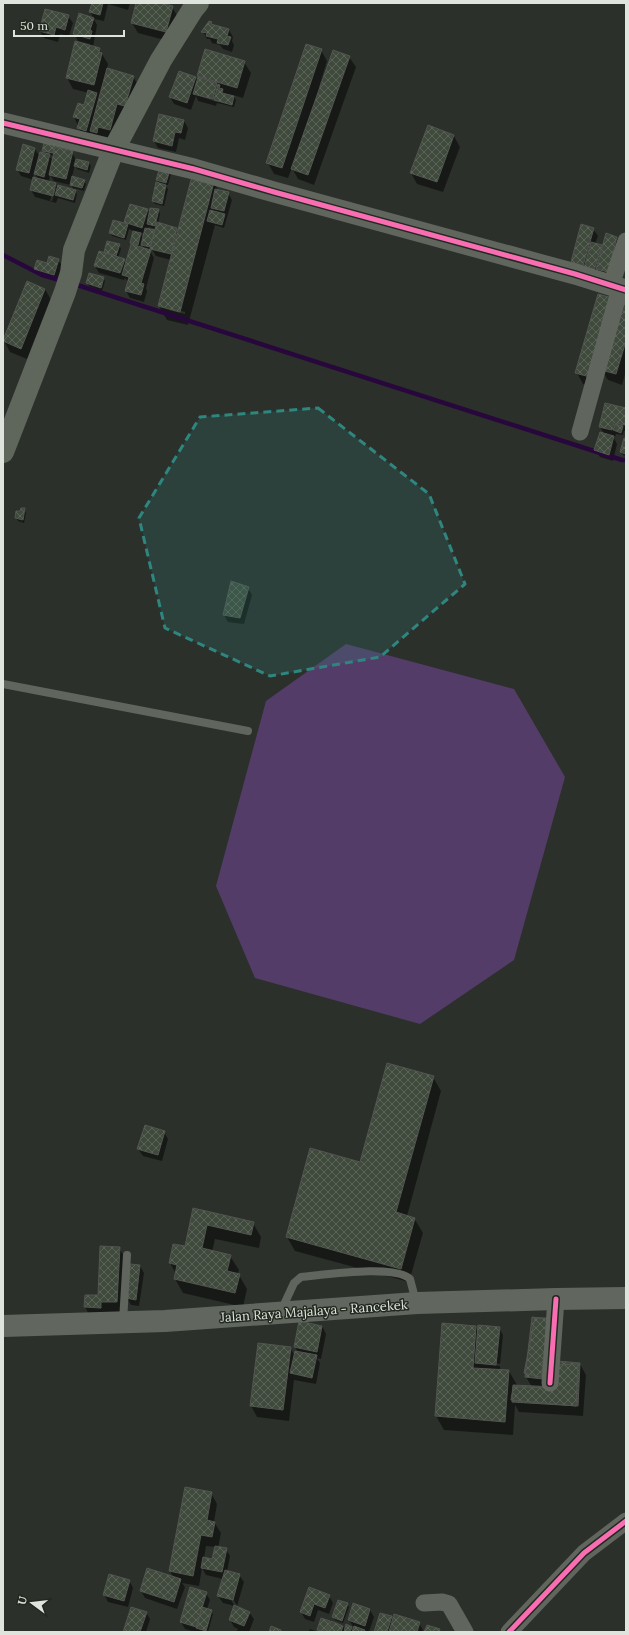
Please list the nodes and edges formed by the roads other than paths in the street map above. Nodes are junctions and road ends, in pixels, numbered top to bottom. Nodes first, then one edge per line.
1 (198, 3) edge
2 (3, 123) edge
3 (113, 151) junction
4 (626, 241) edge
5 (74, 250) junction
6 (619, 288) edge
7 (3, 415) edge
8 (580, 432) dead end
9 (3, 452) edge
10 (3, 684) edge
11 (248, 731) dead end
12 (126, 1255) dead end
13 (626, 1298) edge
14 (556, 1299) junction
15 (416, 1303) junction
16 (280, 1314) junction
17 (123, 1322) junction
18 (3, 1326) edge
19 (550, 1383) dead end
20 (626, 1521) edge
21 (424, 1603) dead end
22 (465, 1632) edge
23 (509, 1632) edge

1 - 3 main road
2 - 3 street
3 - 5 main road
3 - 6 street
4 - 6 street
5 - 7 main road
5 - 9 main road
6 - 8 street
10 - 11 lane
12 - 17 lane
13 - 14 main road, Jalan Raya Majalaya - Rancekek
14 - 15 main road, Jalan Raya Majalaya - Rancekek
14 - 19 street
15 - 16 main road, Jalan Raya Majalaya - Rancekek
15 - 16 lane
16 - 17 main road, Jalan Raya Majalaya - Rancekek
17 - 18 main road, Jalan Raya Majalaya - Rancekek
20 - 23 street
21 - 22 street

